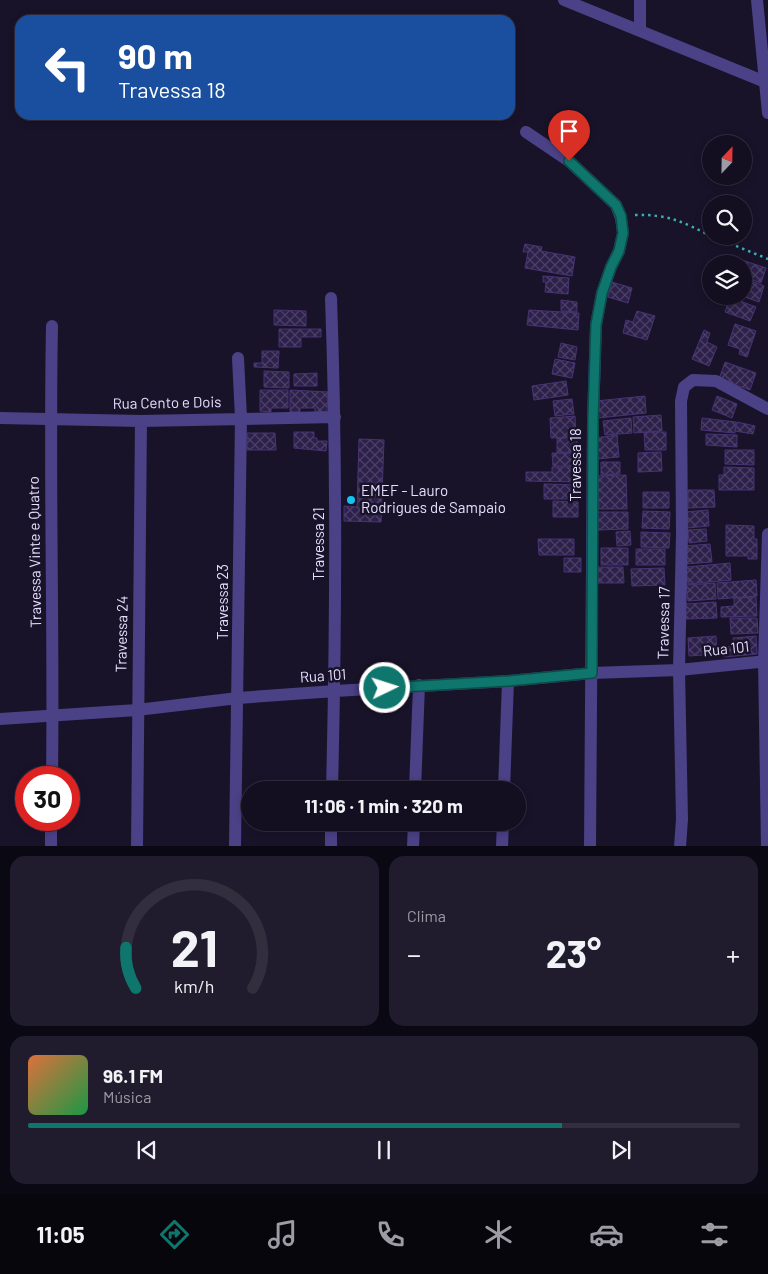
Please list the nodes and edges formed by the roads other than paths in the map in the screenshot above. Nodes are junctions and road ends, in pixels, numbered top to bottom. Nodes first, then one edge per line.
1 (564, 0) edge
2 (640, 0) edge
3 (757, 0) edge
4 (764, 24) edge
5 (640, 31) junction
6 (765, 82) junction
7 (768, 113) edge
8 (526, 132) dead end
9 (331, 298) dead end
10 (52, 326) dead end
11 (238, 358) dead end
12 (768, 409) edge
13 (335, 417) junction
14 (0, 418) edge
15 (241, 418) junction
16 (50, 419) junction
17 (141, 421) junction
18 (768, 534) edge
19 (766, 661) edge
20 (679, 670) junction
21 (592, 673) junction
22 (508, 681) junction
23 (419, 685) junction
24 (335, 691) junction
25 (238, 698) junction
26 (137, 710) junction
27 (53, 715) junction
28 (0, 719) edge
29 (52, 766) edge
30 (332, 781) edge
31 (415, 781) edge
32 (504, 781) edge
33 (51, 831) edge
34 (331, 831) edge
35 (414, 831) edge
36 (503, 831) edge
37 (50, 846) edge
38 (137, 846) edge
39 (235, 846) edge
40 (331, 846) edge
41 (414, 846) edge
42 (502, 846) edge
43 (590, 846) edge
44 (680, 846) edge
45 (768, 846) edge

1 - 5 street
2 - 5 street
3 - 4 street
4 - 6 street
5 - 6 street
6 - 7 street
8 - 21 street, Travessa 18
9 - 13 street, Travessa 21
10 - 16 street, Travessa Vinte e Quatro
11 - 15 street, Travessa 23
12 - 20 street, Travessa 17
13 - 15 street, Rua Cento e Dois
13 - 24 street, Travessa 21
14 - 16 street, Rua Cento e Dois
15 - 17 street, Rua Cento e Dois
15 - 25 street, Travessa 23
16 - 17 street, Rua Cento e Dois
16 - 27 street, Travessa Vinte e Quatro
17 - 26 street, Travessa 24
18 - 19 street
19 - 20 street, Rua 101
19 - 45 street
20 - 21 street, Rua 101
20 - 44 street, Travessa 17
21 - 22 street, Rua 101
21 - 43 street, Travessa 18
22 - 23 street, Rua 101
22 - 32 street
23 - 24 street, Rua 101
23 - 31 street
24 - 25 street, Rua 101
24 - 30 street, Travessa 21
25 - 26 street, Rua 101
25 - 39 street, Travessa 23
26 - 27 street, Rua 101
26 - 38 street, Travessa 24
27 - 28 street, Rua 101
27 - 29 street, Travessa Vinte e Quatro
33 - 37 street
34 - 40 street
35 - 41 street
36 - 42 street

